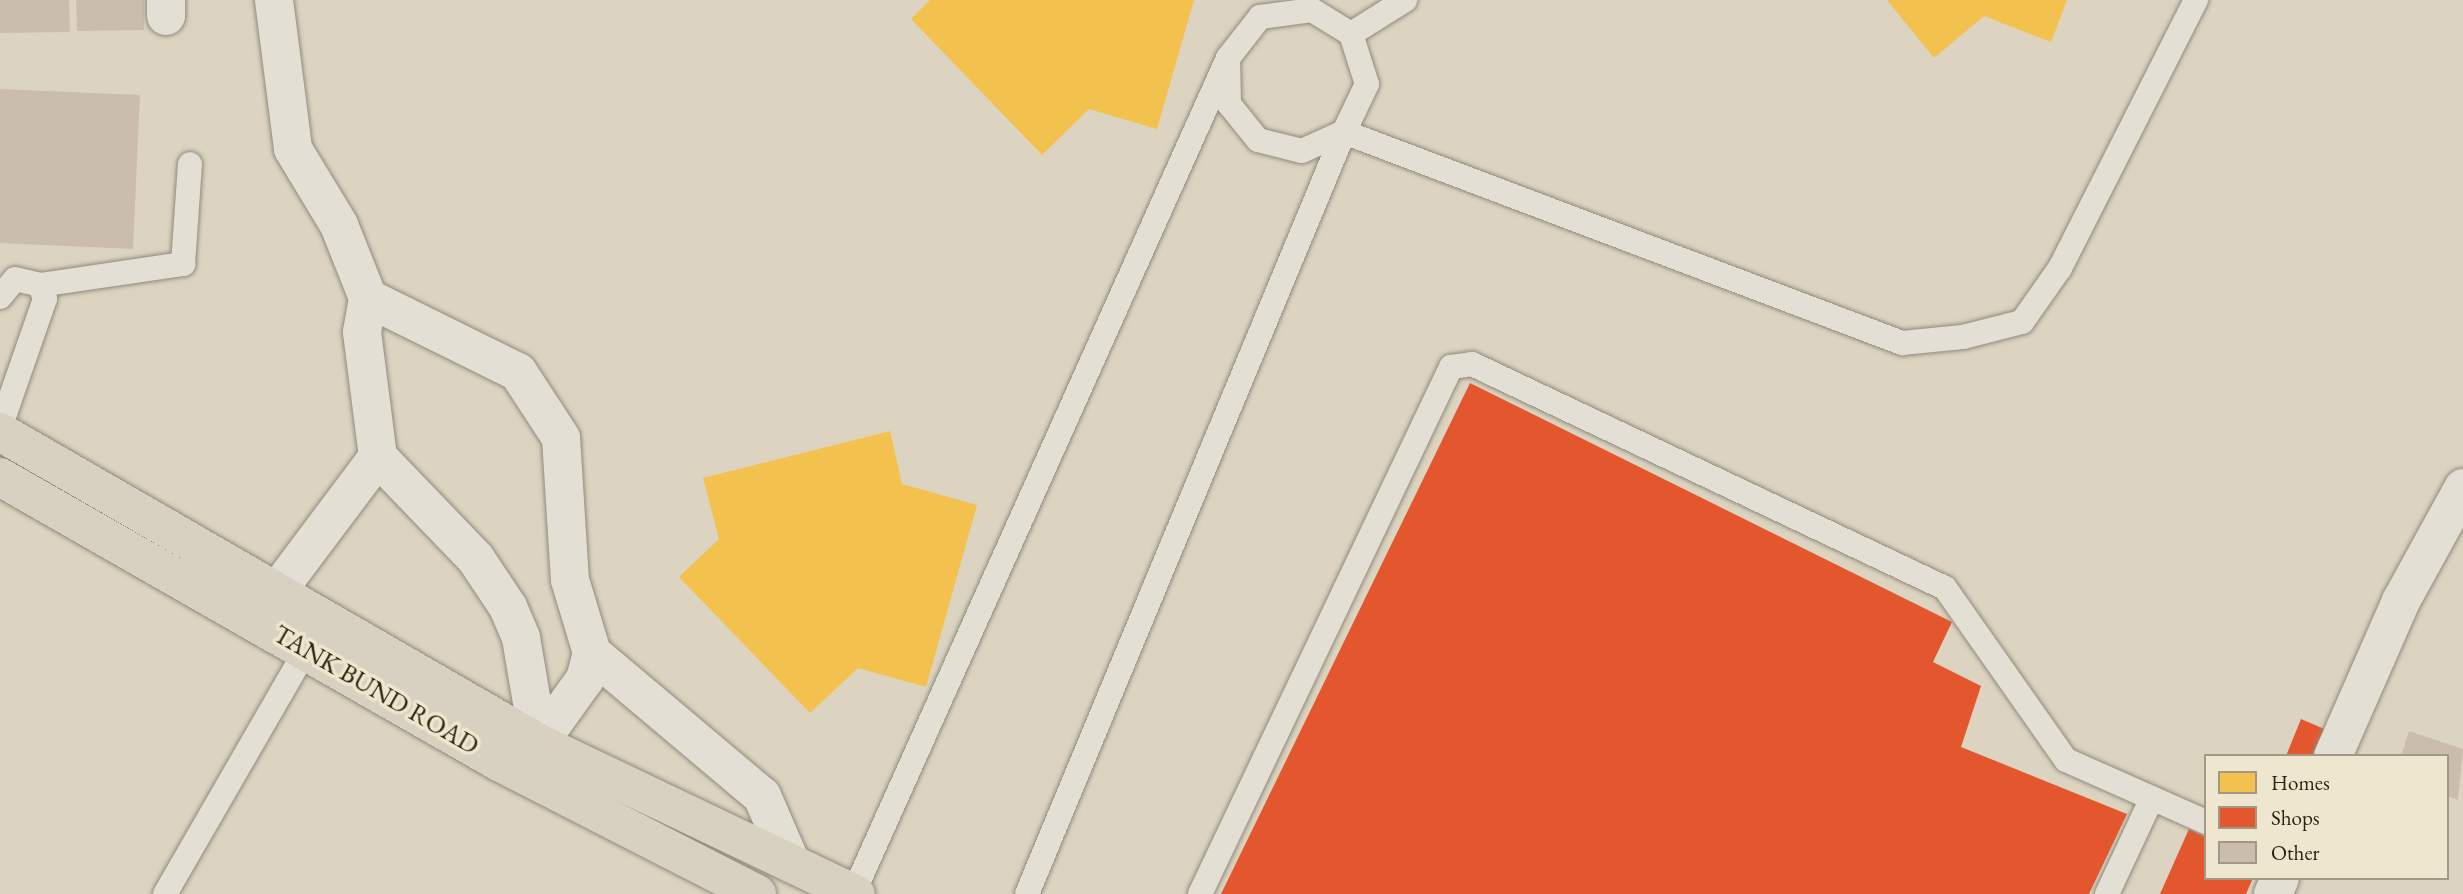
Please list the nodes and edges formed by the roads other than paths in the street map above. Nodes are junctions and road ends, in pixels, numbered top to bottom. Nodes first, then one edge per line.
1 (274, 0) edge
2 (1405, 0) edge
3 (2196, 0) edge
4 (1314, 5) edge
5 (1351, 34) junction
6 (1228, 58) junction
7 (1344, 132) junction
8 (190, 164) dead end
9 (40, 285) junction
10 (0, 297) edge
11 (365, 315) junction
12 (0, 430) edge
13 (378, 457) junction
14 (0, 477) edge
15 (2463, 488) edge
16 (275, 594) junction
17 (306, 650) junction
18 (592, 653) junction
19 (540, 743) junction
20 (2334, 754) edge
21 (2152, 798) junction
22 (2204, 821) edge
23 (791, 863) junction
24 (166, 894) edge
25 (757, 894) edge
26 (854, 894) edge
27 (1027, 894) edge
28 (1200, 894) edge
29 (2107, 894) edge

1 - 11 street
2 - 5 lane
3 - 7 lane
4 - 5 lane
4 - 6 lane
5 - 7 lane
6 - 7 lane
6 - 26 lane
7 - 27 lane
8 - 9 lane
9 - 10 lane
9 - 12 lane
11 - 13 street
11 - 18 street
12 - 16 main road
13 - 16 street
13 - 19 street
14 - 17 main road, TANK BUND ROAD
15 - 20 street
16 - 19 main road
17 - 24 lane
17 - 25 main road, TANK BUND ROAD
18 - 19 street
18 - 23 street
19 - 23 main road
21 - 22 lane
21 - 28 lane
21 - 29 lane
23 - 26 main road

